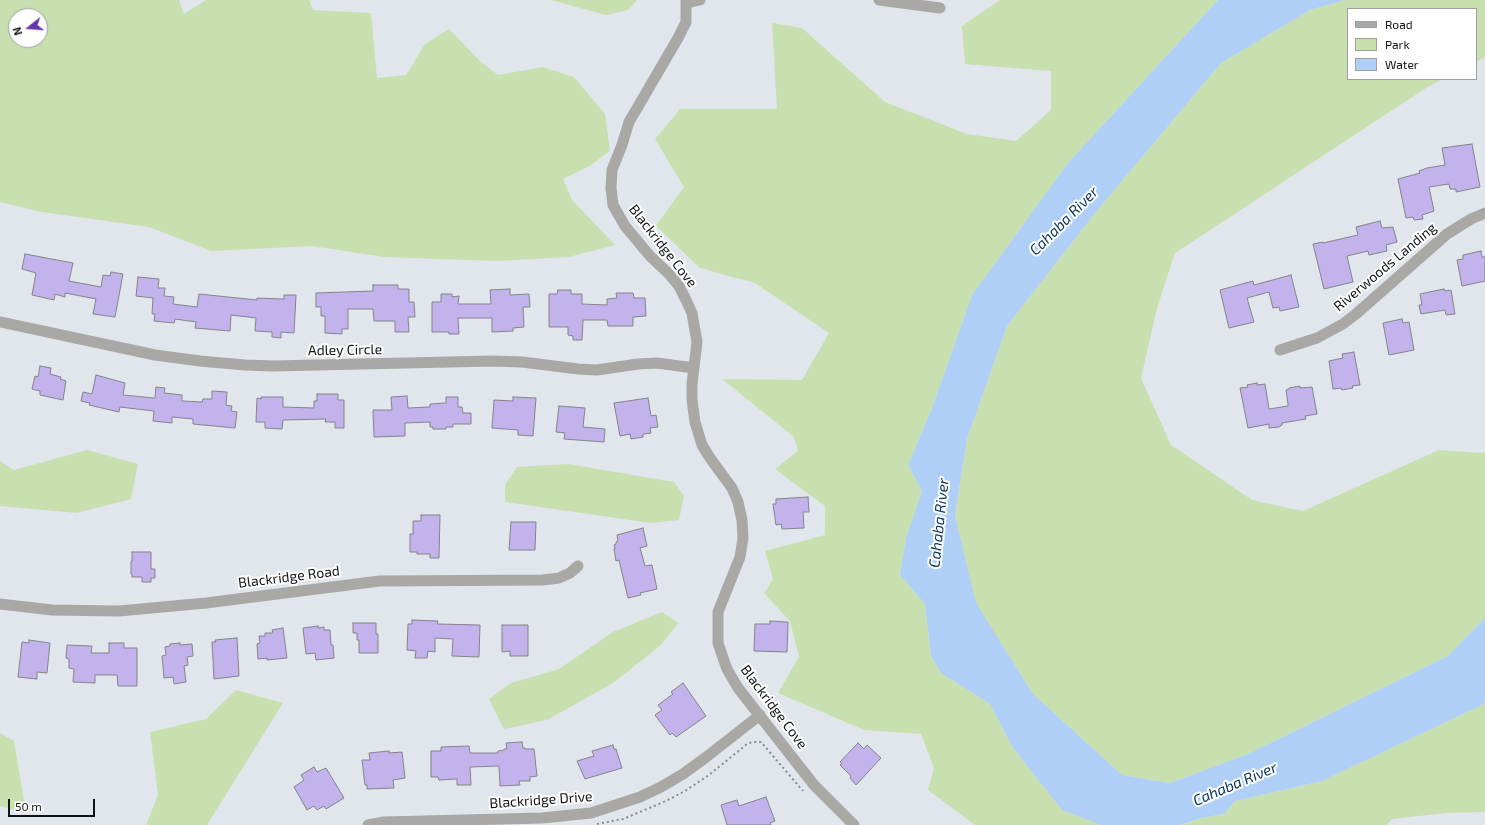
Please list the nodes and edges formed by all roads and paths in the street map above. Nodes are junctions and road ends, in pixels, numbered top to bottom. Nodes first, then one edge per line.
1 (700, 0) edge
2 (879, 0) edge
3 (687, 1) edge
4 (940, 8) dead end
5 (1485, 213) edge
6 (0, 322) edge
7 (1280, 350) dead end
8 (694, 368) junction
9 (578, 566) dead end
10 (0, 604) edge
11 (760, 715) junction
12 (803, 791) dead end
13 (368, 825) edge
14 (590, 825) edge
15 (854, 825) edge

1 - 3 street
2 - 4 street
3 - 8 street, Blackridge Cove
5 - 7 street, Riverwoods Landing
6 - 8 street, Adley Circle
8 - 11 street, Blackridge Cove
9 - 10 street, Blackridge Road
11 - 13 street, Blackridge Drive
11 - 15 street, Blackridge Cove
12 - 14 path

